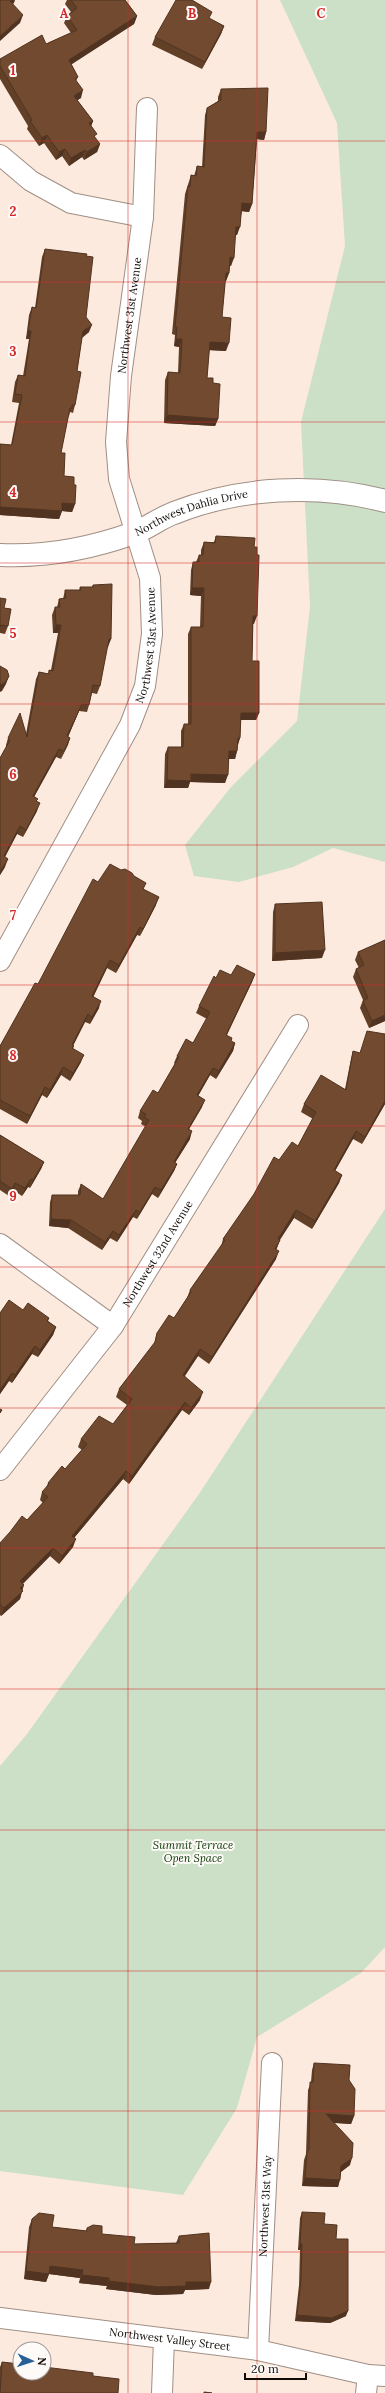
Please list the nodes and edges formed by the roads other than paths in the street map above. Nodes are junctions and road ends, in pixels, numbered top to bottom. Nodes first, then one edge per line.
1 (148, 108) dead end
2 (0, 156) edge
3 (143, 217) junction
4 (385, 501) edge
5 (135, 533) junction
6 (0, 555) edge
7 (0, 960) edge
8 (298, 1025) dead end
9 (0, 1244) edge
10 (113, 1326) junction
11 (0, 1470) edge
12 (272, 2063) dead end
13 (0, 2318) edge
14 (164, 2340) junction
15 (258, 2350) junction
16 (373, 2381) edge
17 (162, 2393) edge

1 - 3 street, Northwest 31st Avenue
2 - 3 street
3 - 5 street, Northwest 31st Avenue
4 - 5 street, Northwest Dahlia Drive
5 - 6 street, Northwest Dahlia Drive
5 - 7 street, Northwest 31st Avenue
8 - 10 street, Northwest 32nd Avenue
9 - 10 street
10 - 11 street, Northwest 32nd Avenue
12 - 15 street, Northwest 31st Way
13 - 14 street, Northwest Valley Street
14 - 15 street, Northwest Valley Street
14 - 17 street
15 - 16 street, Northwest Valley Street

